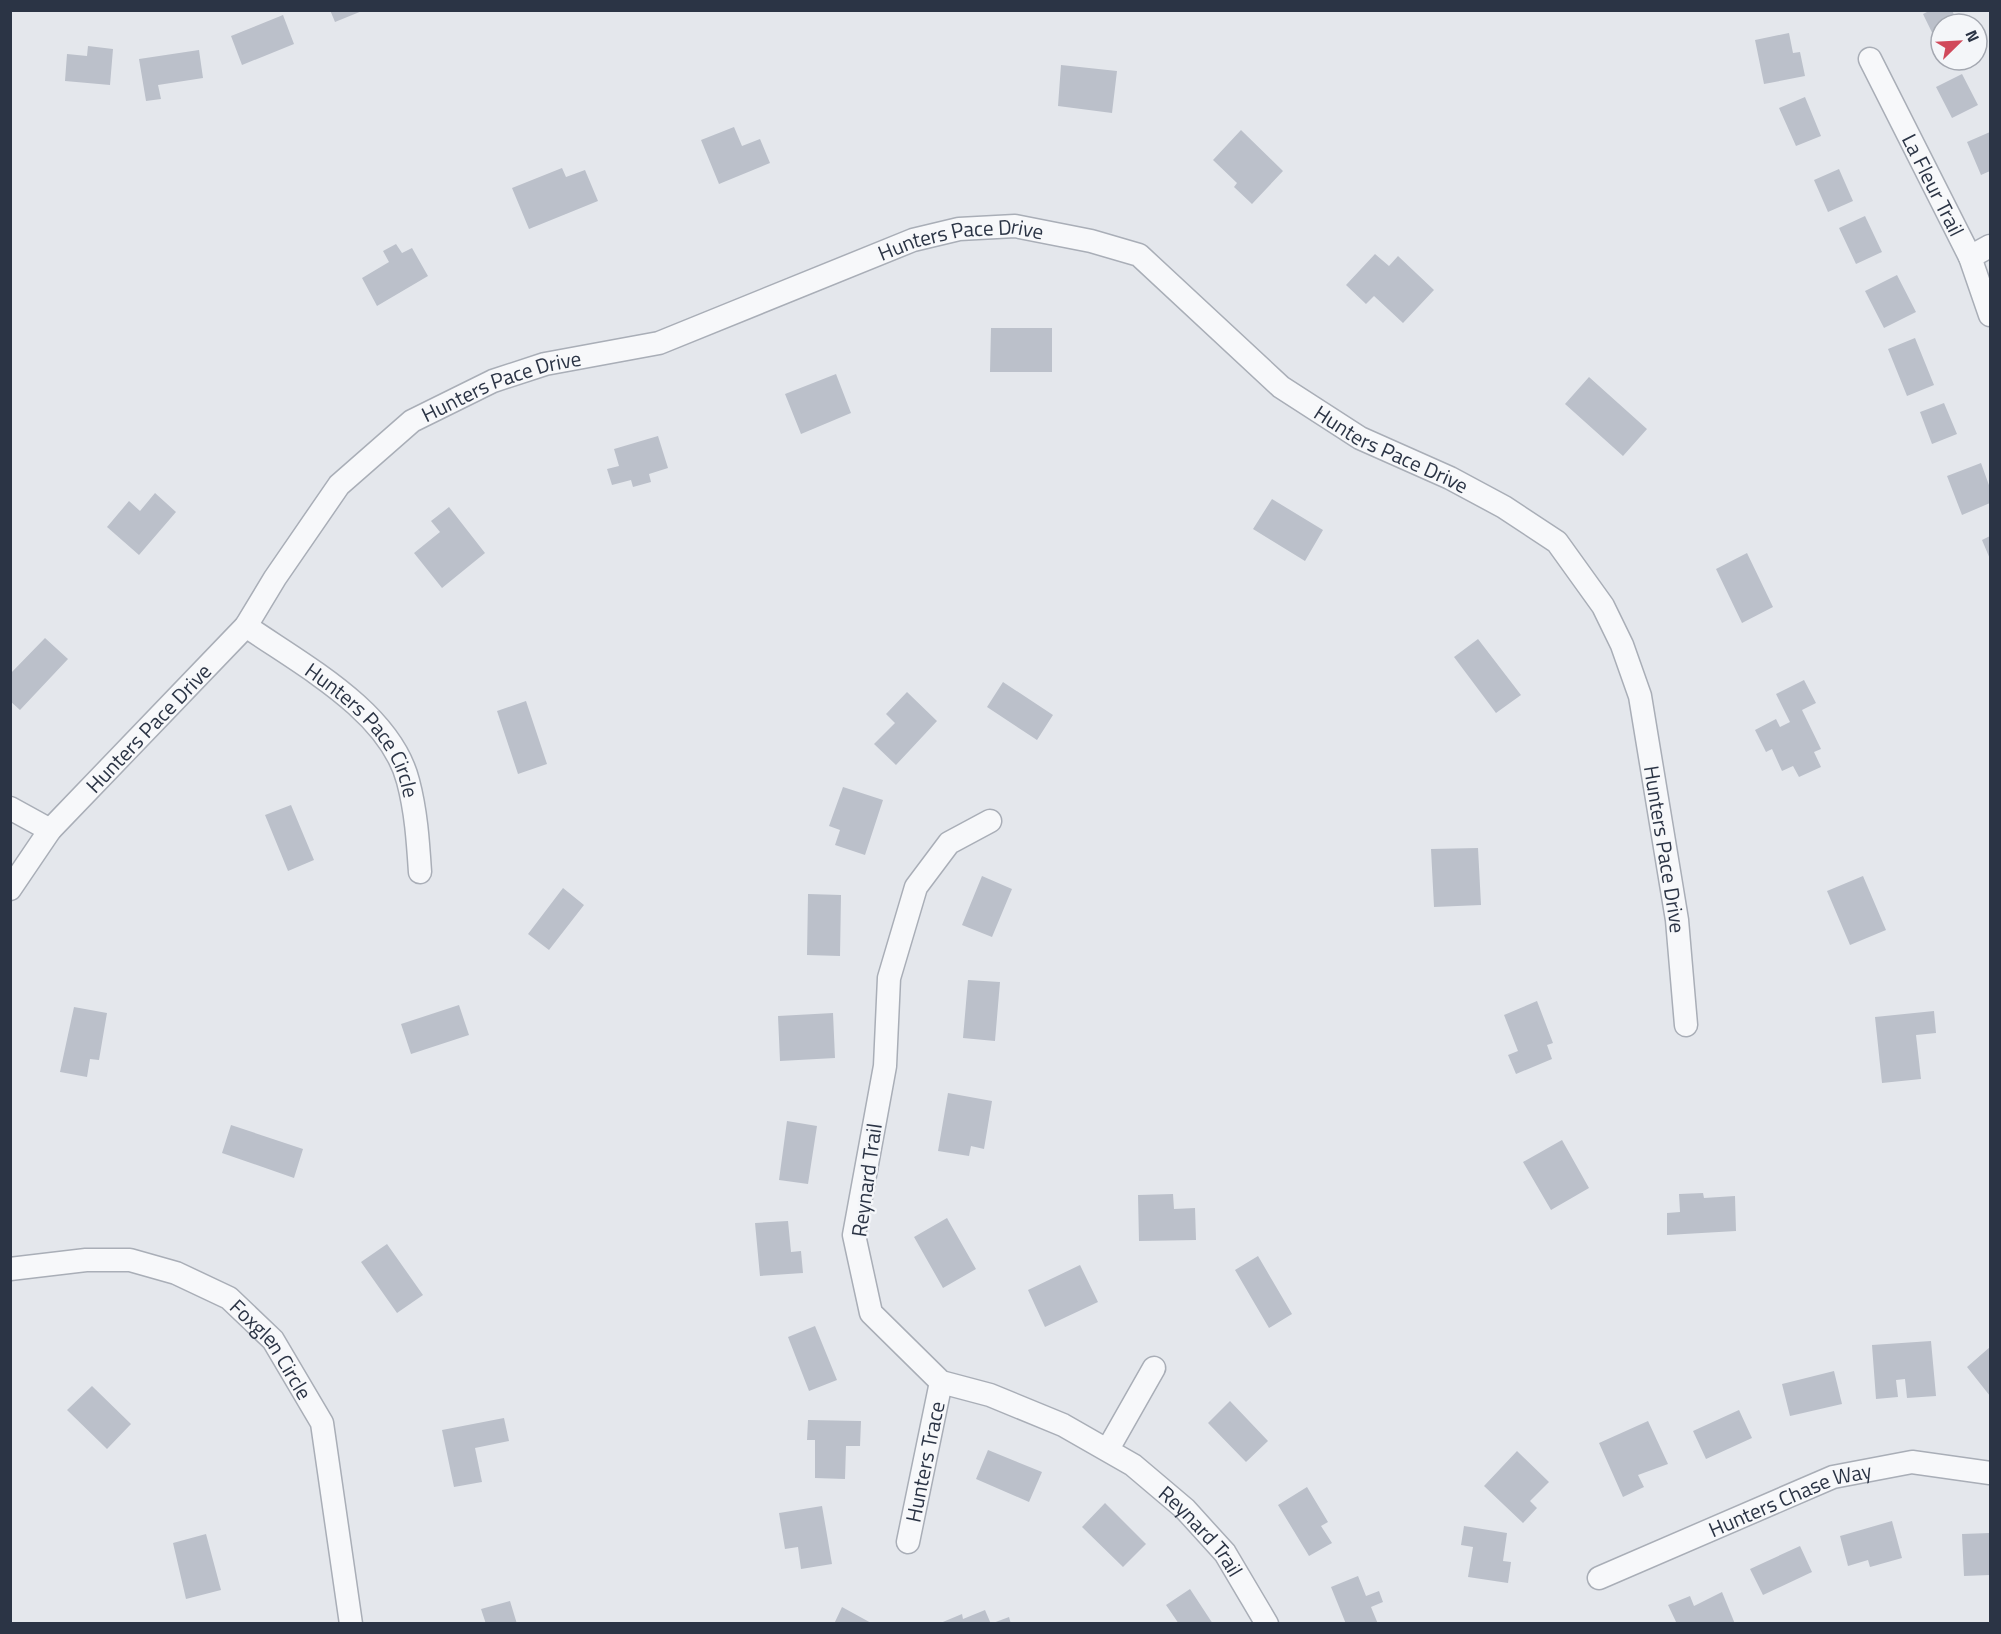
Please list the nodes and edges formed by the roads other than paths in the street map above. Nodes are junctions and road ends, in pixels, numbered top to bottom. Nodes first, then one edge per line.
1 (1870, 59) dead end
2 (1990, 246) edge
3 (1970, 257) junction
4 (1990, 315) edge
5 (246, 626) junction
6 (10, 808) edge
7 (990, 821) dead end
8 (50, 830) junction
9 (420, 872) dead end
10 (10, 889) edge
11 (1686, 1025) dead end
12 (10, 1269) edge
13 (1154, 1368) dead end
14 (940, 1382) junction
15 (1108, 1449) junction
16 (1990, 1473) edge
17 (908, 1542) dead end
18 (1599, 1578) dead end
19 (351, 1623) edge
20 (1267, 1623) edge

1 - 3 street, La Fleur Trail
2 - 3 street
3 - 4 street, La Fleur Trail
5 - 8 street, Hunters Pace Drive
5 - 9 street, Hunters Pace Circle
5 - 11 street, Hunters Pace Drive
6 - 8 street
7 - 14 street, Reynard Trail
8 - 10 street, Hunters Pace Drive
12 - 19 street, Foxglen Circle
13 - 15 street
14 - 15 street, Reynard Trail
14 - 17 street, Hunters Trace
15 - 20 street, Reynard Trail
16 - 18 street, Hunters Chase Way

